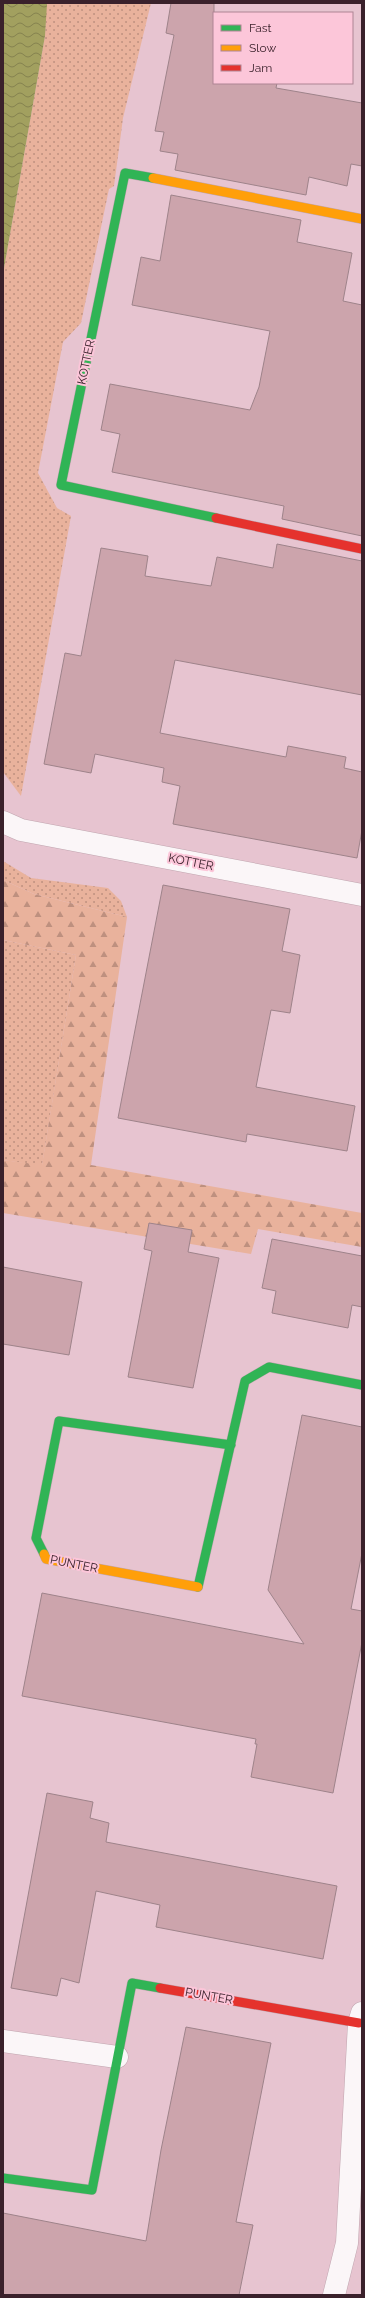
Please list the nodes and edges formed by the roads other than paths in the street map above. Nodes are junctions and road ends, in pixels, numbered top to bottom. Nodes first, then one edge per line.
1 (362, 220) edge
2 (362, 548) edge
3 (12, 826) edge
4 (362, 895) edge
5 (362, 1385) edge
6 (231, 1445) junction
7 (361, 2018) edge
8 (3, 2041) edge
9 (117, 2057) junction
10 (3, 2178) edge
11 (355, 2244) edge
12 (334, 2295) edge

1 - 2 street, KOTTER
3 - 4 street, KOTTER
5 - 6 street, PUNTER
6 - 6 street, PUNTER
7 - 9 street, PUNTER
7 - 11 street, PUNTER
8 - 9 street
9 - 10 street, PUNTER
11 - 12 street, PUNTER

